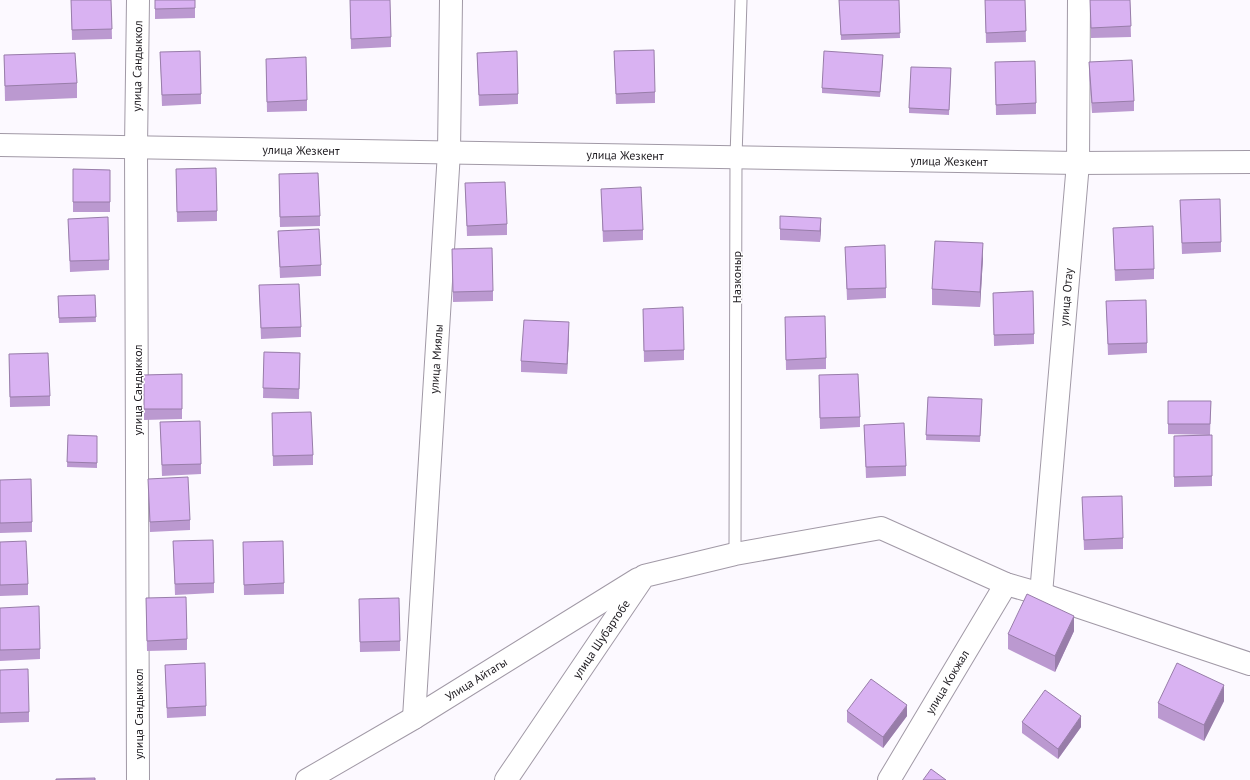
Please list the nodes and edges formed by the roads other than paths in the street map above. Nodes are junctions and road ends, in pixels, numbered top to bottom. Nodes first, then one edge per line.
1 (138, 0) edge
2 (451, 0) edge
3 (741, 0) edge
4 (1079, 0) edge
5 (0, 145) edge
6 (136, 147) junction
7 (449, 152) junction
8 (736, 157) junction
9 (1250, 162) edge
10 (1078, 163) junction
11 (735, 554) junction
12 (644, 576) junction
13 (1006, 584) junction
14 (1041, 594) junction
15 (1250, 664) edge
16 (414, 718) junction
17 (138, 780) edge
18 (307, 780) edge
19 (506, 780) edge
20 (889, 780) edge

1 - 6 street, улица Сандыккол
2 - 7 street, улица Миялы
3 - 8 lane, Назконыр
4 - 10 street, улица Отау
5 - 6 street, улица Жезкент
6 - 7 street, улица Жезкент
6 - 17 street, улица Сандыккол
7 - 8 street, улица Жезкент
7 - 16 street, улица Миялы
8 - 10 street, улица Жезкент
8 - 11 lane, Назконыр
9 - 10 street, улица Жезкент
10 - 14 street, улица Отау
11 - 12 street
11 - 13 street
12 - 16 street, Улица Айтагы
12 - 19 street, улица Шубартобе
13 - 14 street
13 - 20 street, улица Кокжал
14 - 15 street
16 - 18 street, Улица Айтагы

